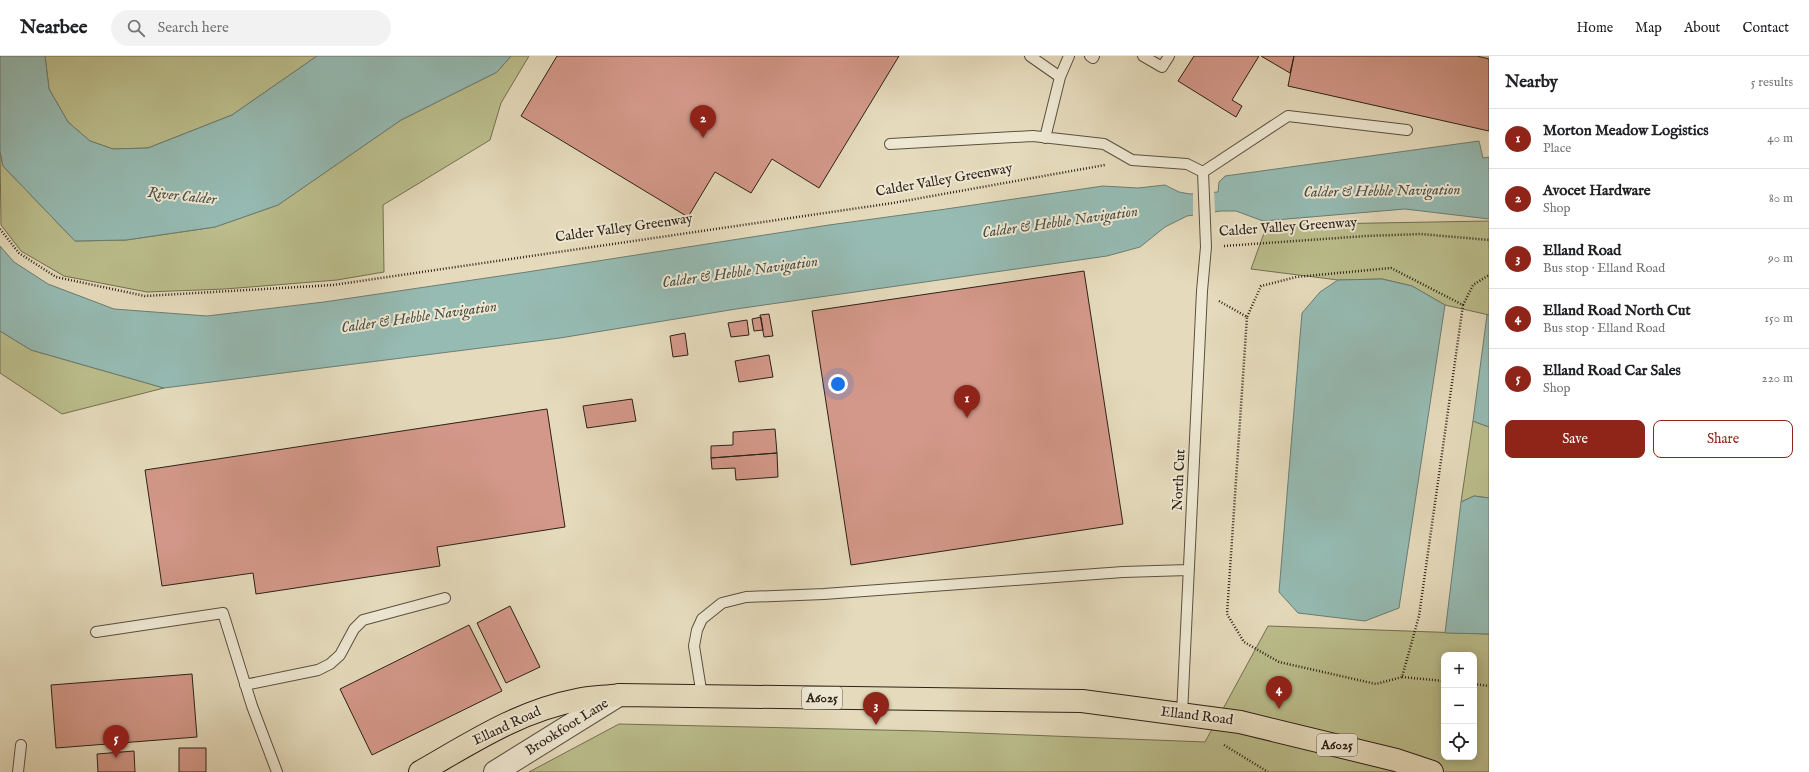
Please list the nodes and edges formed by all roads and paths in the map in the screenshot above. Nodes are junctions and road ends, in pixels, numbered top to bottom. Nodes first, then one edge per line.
1 (1030, 56) edge
2 (1068, 56) edge
3 (1090, 56) edge
4 (1094, 56) edge
5 (1143, 56) edge
6 (1169, 56) edge
7 (1060, 76) junction
8 (1407, 130) dead end
9 (1045, 138) junction
10 (890, 144) dead end
11 (1132, 160) junction
12 (1203, 172) junction
13 (0, 229) edge
14 (1489, 240) edge
15 (1206, 247) junction
16 (1489, 275) edge
17 (1202, 291) junction
18 (1463, 305) junction
19 (1247, 317) junction
20 (1188, 570) junction
21 (445, 598) dead end
22 (96, 632) dead end
23 (1402, 677) junction
24 (1441, 681) edge
25 (1477, 684) edge
26 (246, 685) junction
27 (1489, 686) edge
28 (619, 695) junction
29 (702, 696) junction
30 (1182, 714) junction
31 (21, 745) dead end
32 (18, 772) edge
33 (278, 772) edge
34 (420, 772) edge
35 (495, 772) edge
36 (1432, 772) edge

1 - 7 lane
2 - 7 lane
3 - 4 lane
5 - 6 lane
7 - 9 lane
8 - 12 lane
9 - 10 lane
9 - 11 lane
11 - 12 lane
11 - 13 path, Calder Valley Greenway
12 - 15 lane, Calder Valley Greenway
14 - 15 path, Calder Valley Greenway
15 - 17 lane, North Cut
16 - 18 path
17 - 19 path
17 - 20 lane, North Cut
18 - 19 path
18 - 23 path
19 - 23 path
20 - 29 lane
20 - 30 lane, North Cut
21 - 26 lane
22 - 26 lane
23 - 24 path
25 - 27 path
26 - 33 lane
28 - 29 main road, Elland Road / A6025
28 - 34 main road, Elland Road / A6025
28 - 35 street, Brookfoot Lane
29 - 30 main road, Elland Road / A6025
30 - 36 main road, Elland Road / A6025
31 - 32 lane

